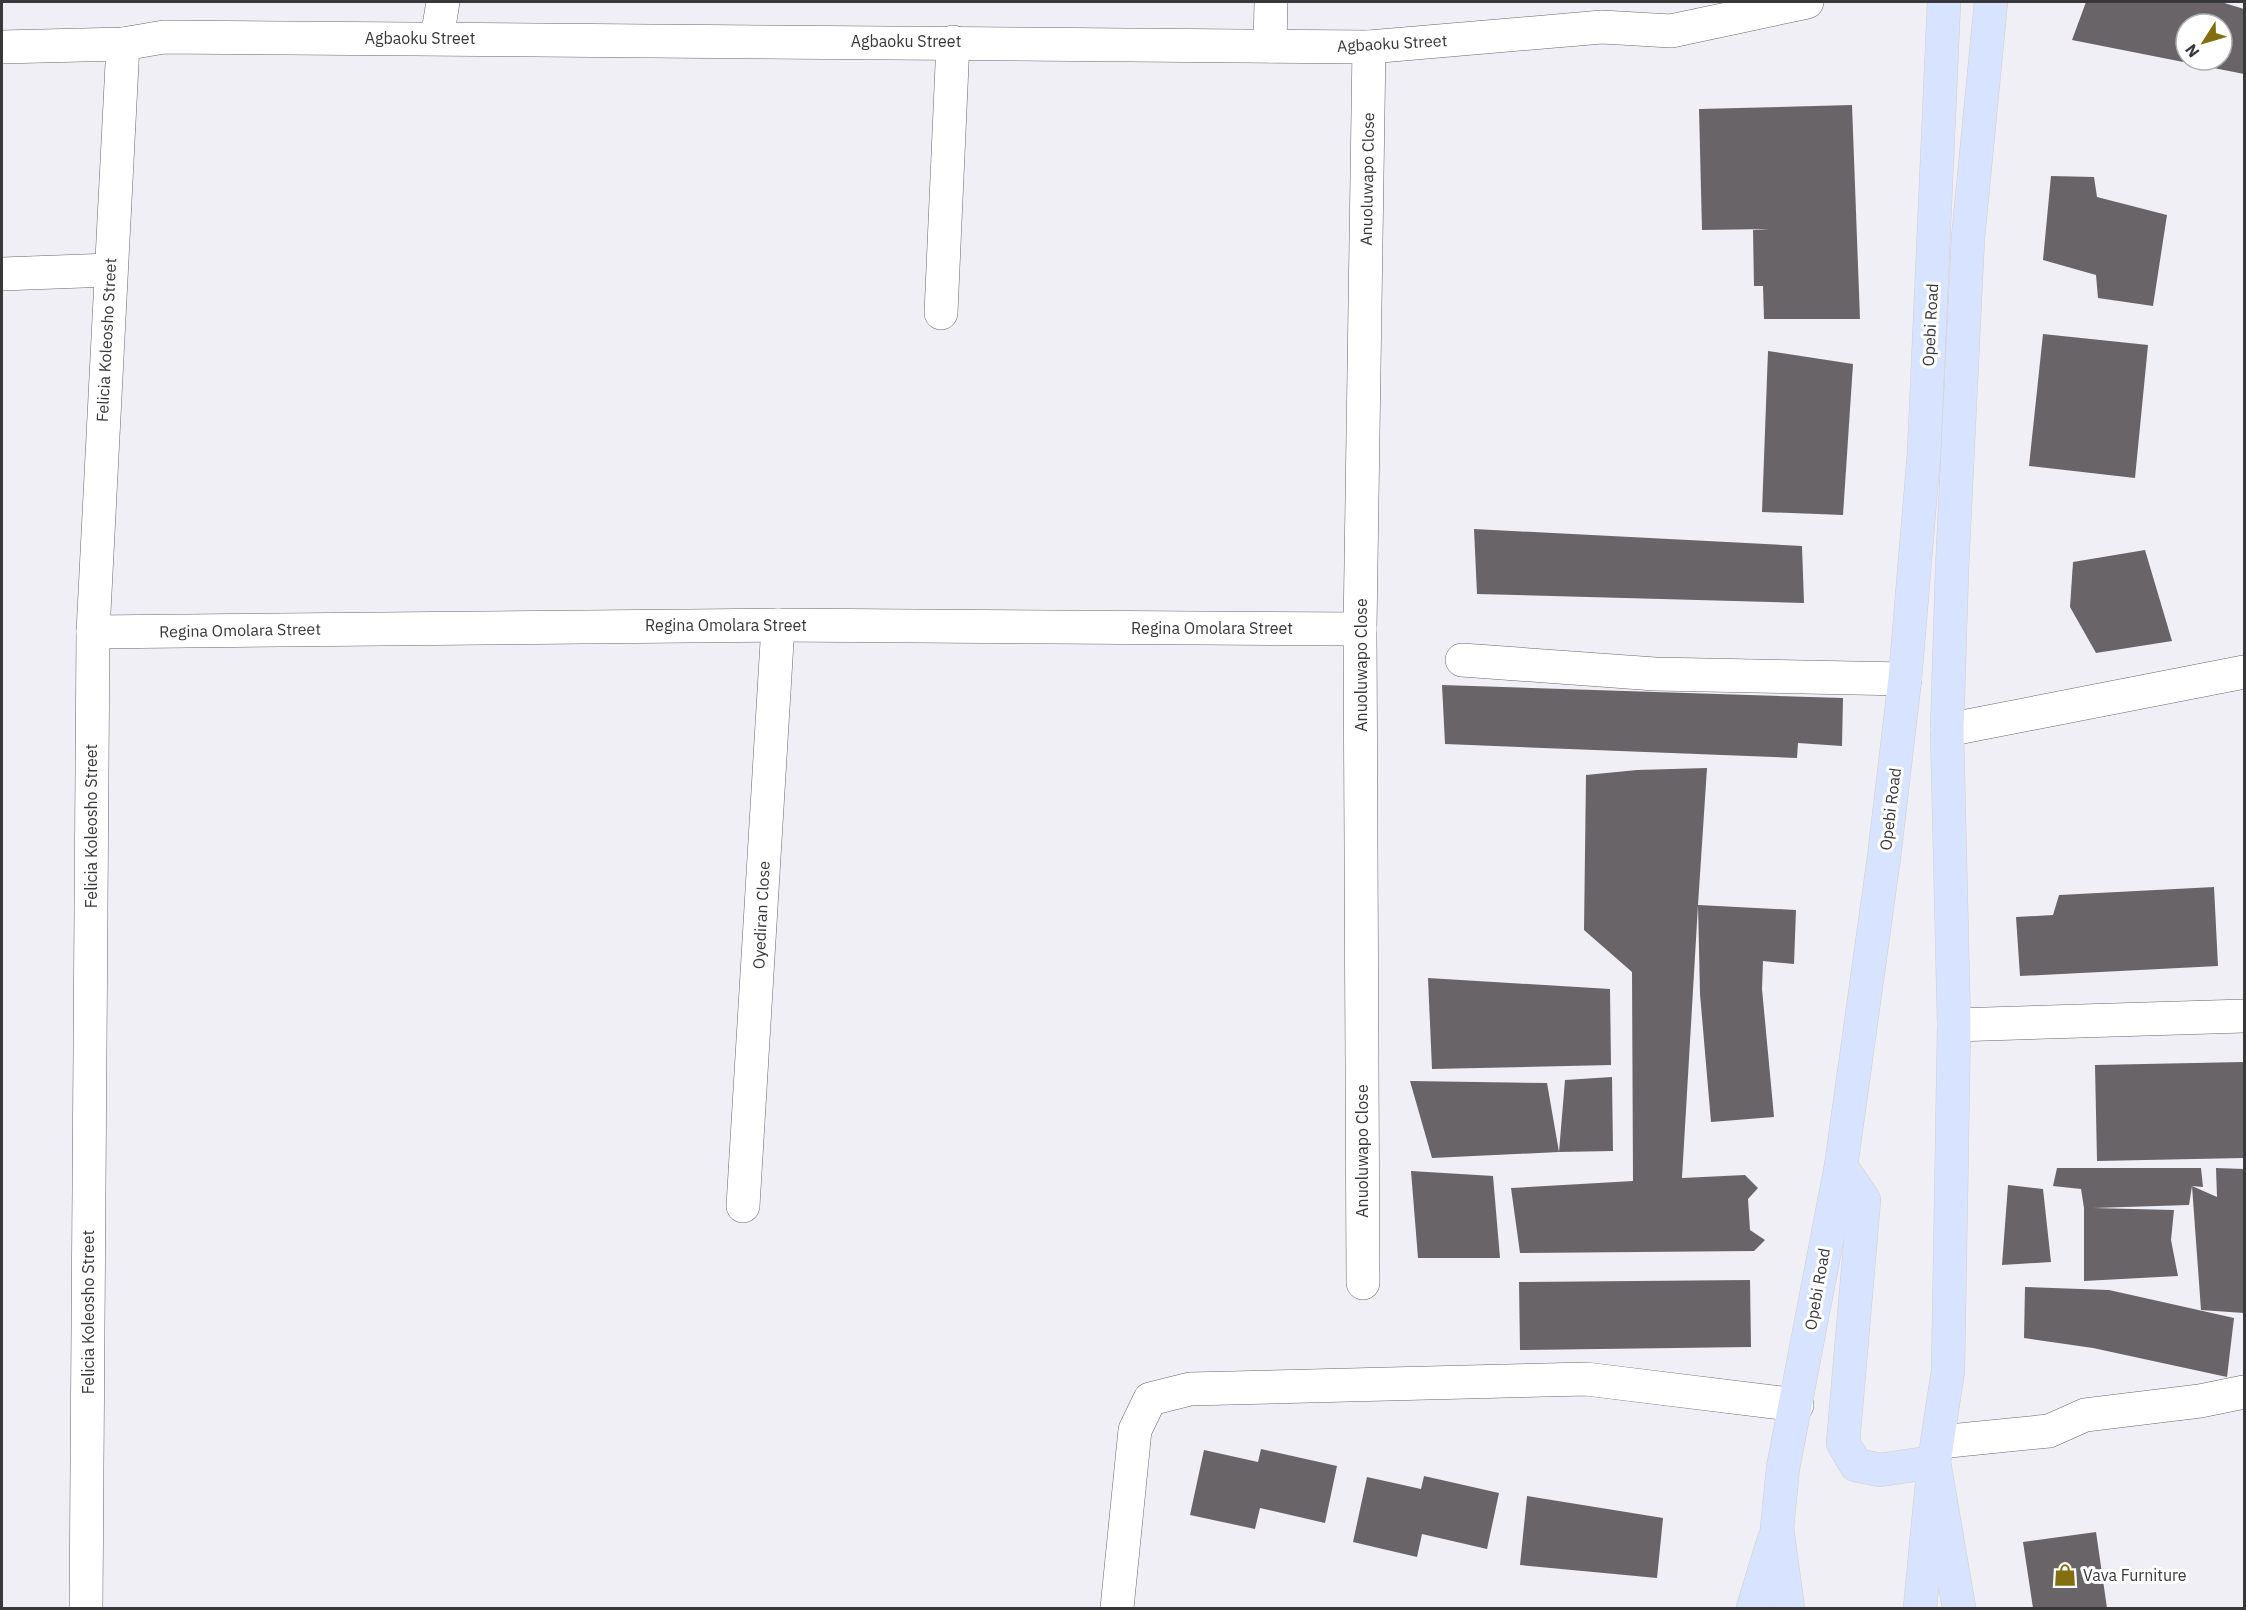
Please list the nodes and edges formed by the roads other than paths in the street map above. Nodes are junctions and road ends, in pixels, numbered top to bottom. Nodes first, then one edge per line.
1 (443, 2) edge
2 (1271, 2) edge
3 (1807, 2) edge
4 (1944, 2) edge
5 (1991, 2) edge
6 (1602, 14) edge
7 (437, 38) junction
8 (953, 42) junction
9 (123, 44) junction
10 (2, 46) edge
11 (1270, 46) junction
12 (1369, 47) junction
13 (110, 270) junction
14 (2, 274) edge
15 (941, 313) dead end
16 (778, 625) junction
17 (1360, 629) junction
18 (93, 632) junction
19 (1462, 660) dead end
20 (2244, 672) edge
21 (1905, 679) junction
22 (1947, 730) junction
23 (2244, 1016) edge
24 (1954, 1025) junction
25 (1841, 1166) junction
26 (743, 1206) dead end
27 (1363, 1283) dead end
28 (2244, 1392) edge
29 (1797, 1405) junction
30 (1936, 1452) junction
31 (1777, 1528) junction
32 (86, 1608) edge
33 (1117, 1608) edge
34 (1753, 1608) edge
35 (1788, 1608) edge
36 (1920, 1608) edge
37 (1959, 1608) edge

1 - 7 street
2 - 11 street
3 - 6 street, Agbaoku Street
4 - 21 main road, Opebi Road
5 - 22 main road, Opebi Road
6 - 12 street, Agbaoku Street
7 - 8 street, Agbaoku Street
7 - 9 street, Agbaoku Street
8 - 11 street, Agbaoku Street
8 - 15 street
9 - 10 street, Agbaoku Street
9 - 13 street, Felicia Koleosho Street
11 - 12 street, Agbaoku Street
12 - 17 street, Anuoluwapo Close
13 - 14 street
13 - 18 street, Felicia Koleosho Street
16 - 17 street, Regina Omolara Street
16 - 18 street, Regina Omolara Street
16 - 26 street, Oyediran Close
17 - 27 street, Anuoluwapo Close
18 - 32 street, Felicia Koleosho Street
19 - 21 street
20 - 22 street
21 - 25 main road, Opebi Road
22 - 24 main road, Opebi Road
23 - 24 street
24 - 30 main road, Opebi Road
25 - 29 main road, Opebi Road
25 - 30 main road
28 - 30 street
29 - 31 main road, Opebi Road
29 - 33 street
30 - 36 main road, Opebi Road
30 - 37 main road
31 - 34 main road
31 - 35 main road, Opebi Road

